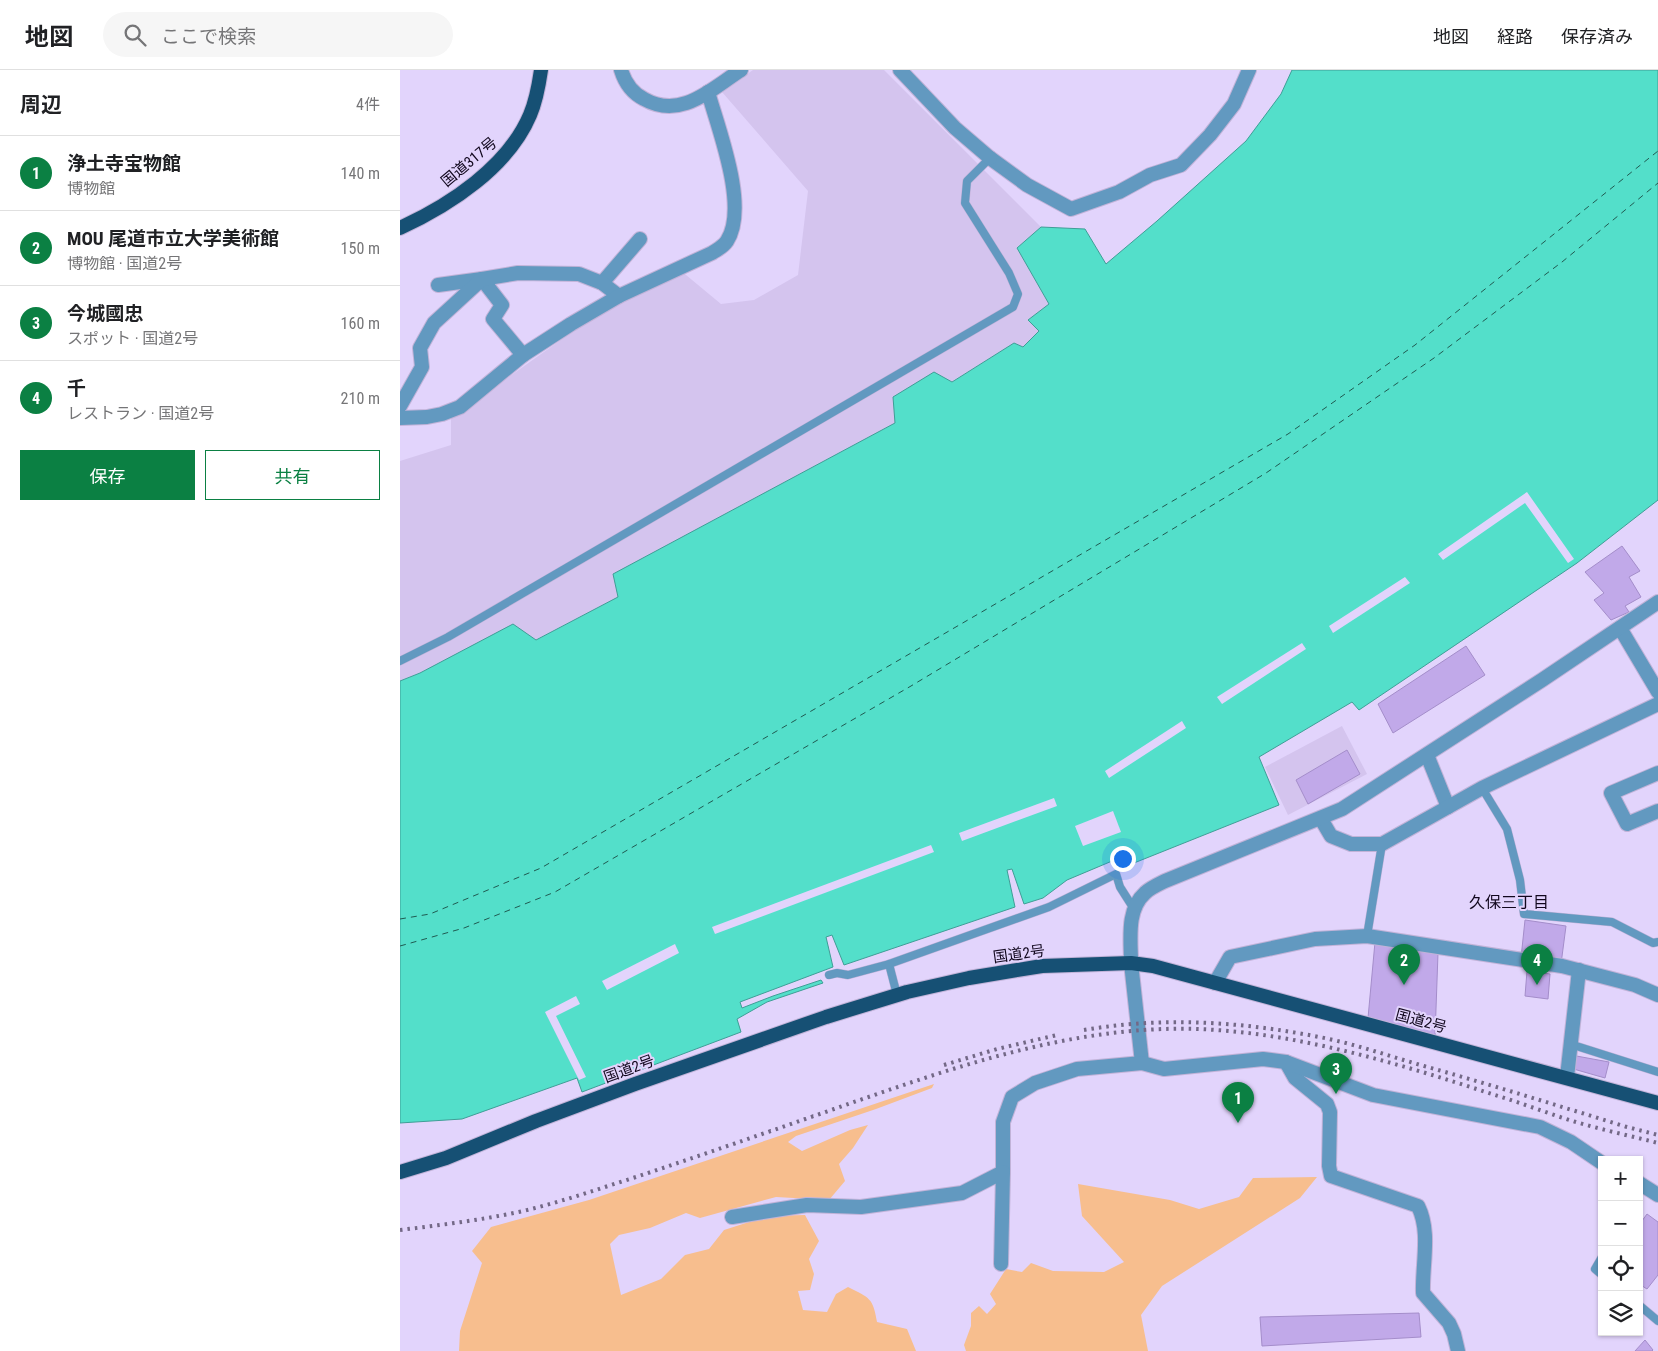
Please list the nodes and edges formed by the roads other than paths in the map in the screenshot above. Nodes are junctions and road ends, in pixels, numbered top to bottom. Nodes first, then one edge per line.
1 (541, 70) edge
2 (621, 70) edge
3 (741, 70) edge
4 (900, 70) edge
5 (1248, 70) edge
6 (708, 92) junction
7 (990, 158) junction
8 (400, 228) edge
9 (640, 239) dead end
10 (482, 279) junction
11 (602, 283) junction
12 (438, 285) dead end
13 (619, 296) junction
14 (523, 355) junction
15 (400, 406) edge
16 (400, 418) edge
17 (1658, 602) edge
18 (1620, 628) junction
19 (400, 661) edge
20 (1658, 692) edge
21 (1658, 704) edge
22 (1426, 755) junction
23 (1658, 773) edge
24 (1482, 788) junction
25 (1448, 807) junction
26 (1658, 811) edge
27 (1321, 818) junction
28 (1382, 844) junction
29 (1134, 909) junction
30 (1367, 936) junction
31 (1658, 942) edge
32 (1131, 963) junction
33 (889, 964) junction
34 (1579, 970) junction
35 (829, 975) dead end
36 (1215, 982) junction
37 (897, 995) junction
38 (1658, 995) edge
39 (1570, 1044) junction
40 (1142, 1062) junction
41 (1286, 1062) junction
42 (1658, 1072) edge
43 (1567, 1077) junction
44 (1658, 1103) edge
45 (1598, 1160) edge
46 (400, 1172) edge
47 (1003, 1172) junction
48 (1643, 1189) edge
49 (1658, 1194) edge
50 (732, 1217) dead end
51 (1001, 1264) dead end
52 (1643, 1308) edge
53 (1658, 1321) edge
54 (1458, 1351) edge

1 - 8 highway, 国道317号
2 - 6 street
3 - 6 street
4 - 7 street
5 - 7 street
6 - 13 street
7 - 19 lane
9 - 11 street
10 - 11 street
10 - 12 street
10 - 14 street
10 - 15 street
11 - 13 street
13 - 14 street
14 - 16 street
17 - 18 street
18 - 20 street
18 - 22 street
21 - 24 street
22 - 25 street
22 - 27 street
23 - 26 street
24 - 25 street
24 - 31 lane
25 - 28 street
27 - 28 street
27 - 29 street
28 - 30 lane
29 - 32 street
29 - 33 lane
30 - 34 street
30 - 36 street
32 - 36 highway, 国道2号
32 - 37 highway, 国道2号
32 - 40 street
33 - 35 lane
33 - 37 lane
34 - 38 street
34 - 39 street
36 - 43 highway, 国道2号
37 - 46 highway, 国道2号
39 - 42 lane
39 - 43 street
40 - 41 street
40 - 47 street
41 - 45 street
41 - 54 street
43 - 44 highway, 国道2号
47 - 50 street
47 - 51 street
48 - 49 street
52 - 53 lane

